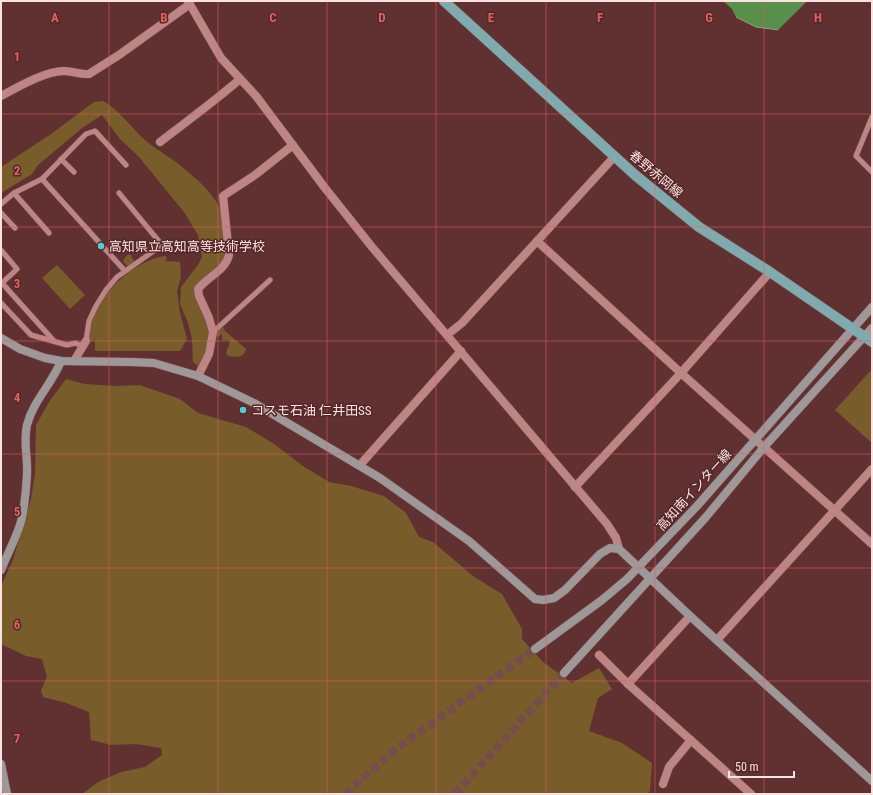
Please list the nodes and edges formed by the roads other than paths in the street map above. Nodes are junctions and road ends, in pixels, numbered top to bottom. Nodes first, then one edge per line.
1 (444, 1) edge
2 (189, 3) edge
3 (240, 79) junction
4 (1, 96) edge
5 (872, 117) edge
6 (160, 142) dead end
7 (293, 145) junction
8 (615, 156) junction
9 (61, 160) junction
10 (126, 165) dead end
11 (74, 172) dead end
12 (872, 172) edge
13 (42, 179) junction
14 (14, 193) junction
15 (119, 193) dead end
16 (1, 204) edge
17 (1, 213) edge
18 (15, 228) dead end
19 (49, 233) dead end
20 (537, 241) junction
21 (1, 250) edge
22 (126, 271) junction
23 (770, 272) junction
24 (270, 280) dead end
25 (2, 284) edge
26 (1, 303) edge
27 (872, 307) edge
28 (853, 328) junction
29 (872, 328) edge
30 (213, 332) junction
31 (447, 335) junction
32 (1, 338) edge
33 (868, 339) edge
34 (54, 342) junction
35 (84, 344) junction
36 (461, 351) junction
37 (60, 361) junction
38 (74, 361) junction
39 (680, 373) junction
40 (198, 376) junction
41 (755, 440) junction
42 (764, 448) junction
43 (360, 465) junction
44 (872, 469) edge
45 (575, 487) junction
46 (834, 510) junction
47 (872, 544) edge
48 (619, 549) junction
49 (638, 568) junction
50 (1, 570) edge
51 (650, 578) junction
52 (690, 616) junction
53 (717, 640) junction
54 (534, 649) tunnel mouth
55 (598, 655) dead end
56 (564, 673) tunnel mouth
57 (628, 684) junction
58 (690, 740) junction
59 (1, 764) edge
60 (872, 780) edge
61 (663, 784) dead end
62 (7, 794) edge
63 (751, 794) edge

1 - 8 main road, 春野赤岡線
2 - 3 street
2 - 4 street
3 - 6 street
3 - 7 street
5 - 12 lane
7 - 30 street
7 - 31 street
8 - 20 street
8 - 23 main road, 春野赤岡線
9 - 10 lane
9 - 11 lane
9 - 13 lane
13 - 14 lane
13 - 22 lane
14 - 16 lane
14 - 19 lane
15 - 22 lane
17 - 18 lane
20 - 31 street
20 - 39 street
21 - 25 lane
22 - 35 lane
23 - 28 main road, 春野赤岡線
23 - 39 street
24 - 30 lane
25 - 34 lane
26 - 34 lane
27 - 28 street, 高知南インター線
28 - 33 main road, 春野赤岡線
28 - 41 street, 高知南インター線
29 - 33 street, 高知南インター線
30 - 40 street
31 - 36 street
32 - 37 street
33 - 42 street, 高知南インター線
34 - 35 lane
35 - 38 street
36 - 43 street
36 - 45 street
37 - 38 street
37 - 50 street
38 - 40 street
39 - 41 street
39 - 45 street
40 - 43 street
41 - 42 street
41 - 49 street, 高知南インター線
42 - 46 street
42 - 51 street, 高知南インター線
43 - 48 street
44 - 46 street
45 - 48 street
46 - 47 street
46 - 53 street
48 - 49 street
49 - 51 street
49 - 54 street, 高知南インター線
51 - 52 street
51 - 56 street, 高知南インター線
52 - 53 street
52 - 57 street
53 - 60 street
55 - 57 street
57 - 58 street
58 - 61 street
58 - 63 street
59 - 62 street

